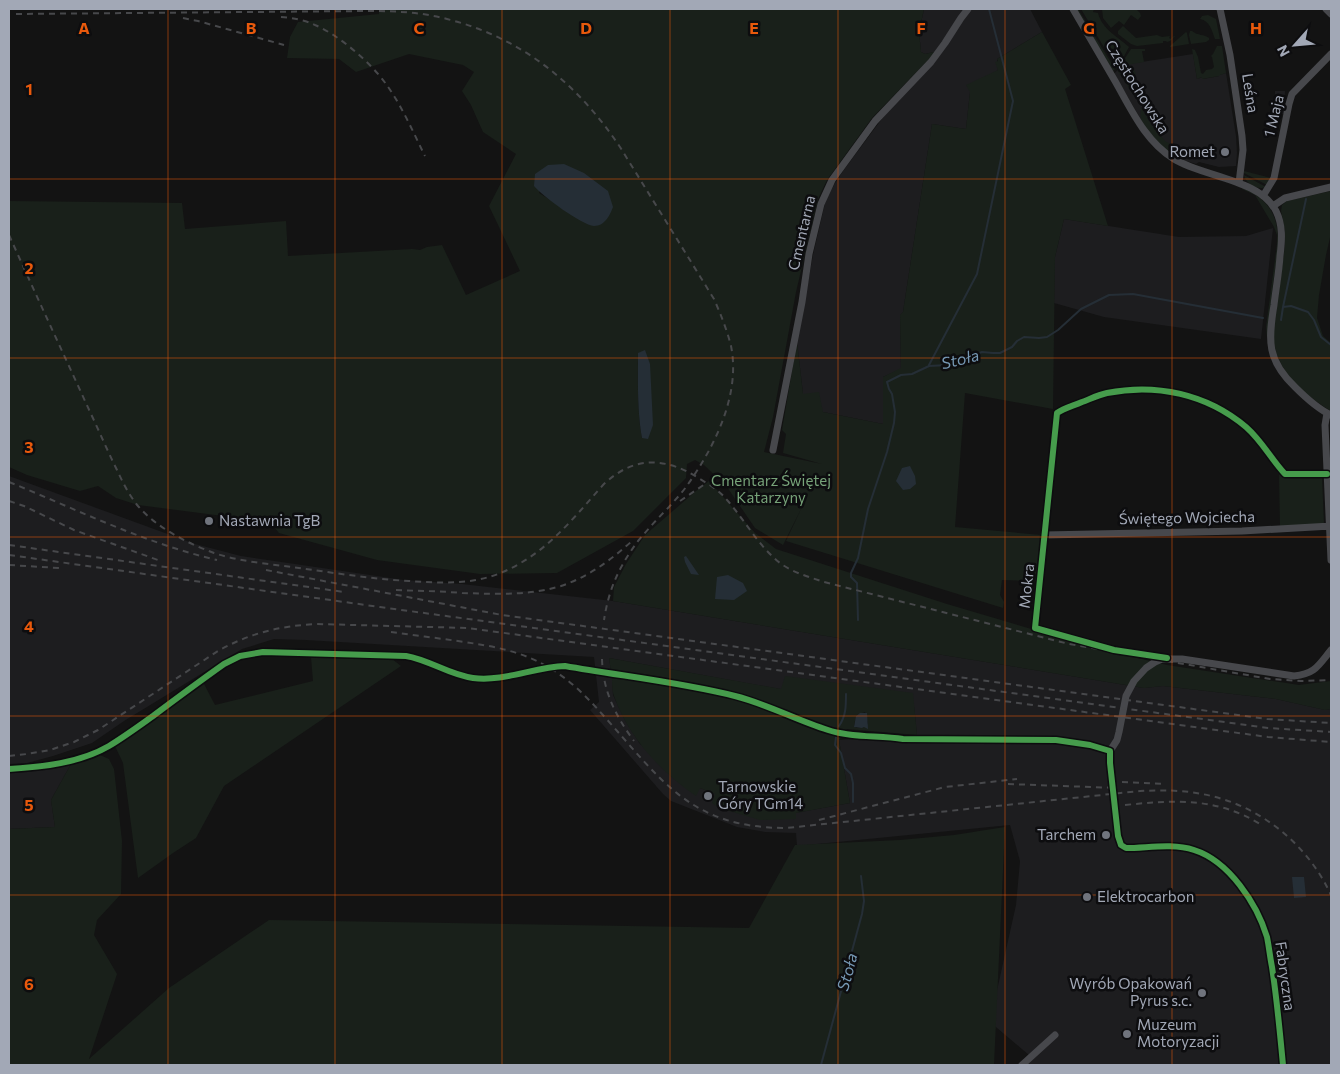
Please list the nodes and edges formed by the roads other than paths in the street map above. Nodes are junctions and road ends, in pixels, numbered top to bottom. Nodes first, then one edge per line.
1 (968, 9) edge
2 (1073, 9) edge
3 (1220, 9) edge
4 (1326, 9) edge
5 (1331, 14) edge
6 (1331, 54) edge
7 (1239, 183) junction
8 (1331, 187) edge
9 (1263, 196) junction
10 (1273, 206) junction
11 (1329, 414) edge
12 (773, 450) dead end
13 (1328, 474) junction
14 (1331, 526) edge
15 (1044, 535) junction
16 (1331, 560) edge
17 (1331, 650) edge
18 (1167, 658) junction
19 (1055, 1035) dead end
20 (1022, 1065) edge
21 (1284, 1065) edge

1 - 12 street, Cmentarna
2 - 7 street, Częstochowska
3 - 7 street, Leśna
4 - 5 street
6 - 9 street, 1 Maja
7 - 9 street, Częstochowska
8 - 10 street
9 - 10 street, Częstochowska
10 - 11 street, Częstochowska
11 - 13 street
13 - 14 street
13 - 15 street, Mokra
14 - 15 street, Świętego Wojciecha
14 - 16 street
15 - 18 street, Mokra
17 - 18 street
18 - 21 street, Fabryczna
19 - 20 street

